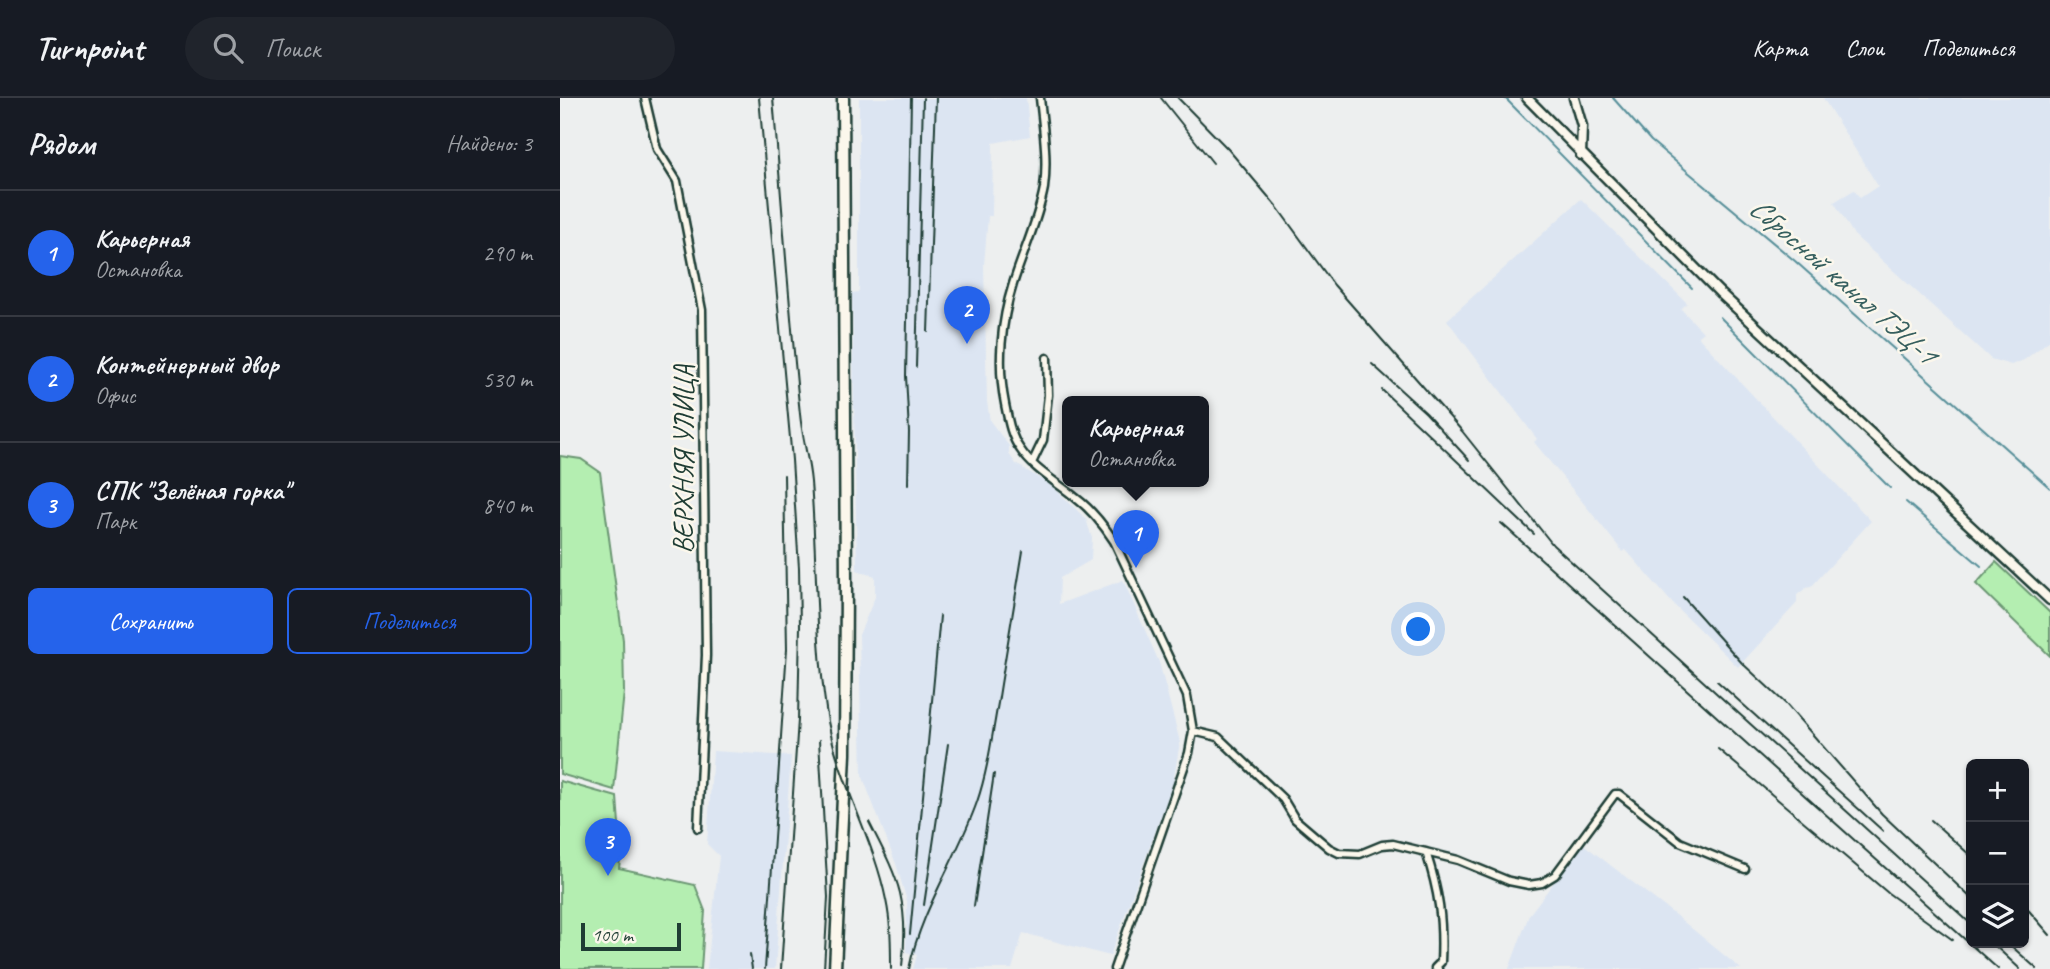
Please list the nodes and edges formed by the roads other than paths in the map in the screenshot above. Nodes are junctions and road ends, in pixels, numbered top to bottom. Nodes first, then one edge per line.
1 (645, 98) edge
2 (843, 98) edge
3 (1040, 98) edge
4 (1527, 98) edge
5 (1574, 98) edge
6 (1581, 155) junction
7 (1047, 358) dead end
8 (1032, 463) junction
9 (2050, 600) edge
10 (1193, 732) junction
11 (698, 828) dead end
12 (1426, 852) junction
13 (1745, 869) dead end
14 (835, 969) edge
15 (1114, 969) edge
16 (1438, 969) edge

1 - 11 street, ВЕРХНЯЯ УЛИЦА
2 - 14 highway
3 - 8 street
4 - 6 main road
5 - 6 main road
6 - 9 main road
7 - 8 street
8 - 10 street
10 - 12 street
10 - 15 street
12 - 13 street
12 - 16 street

